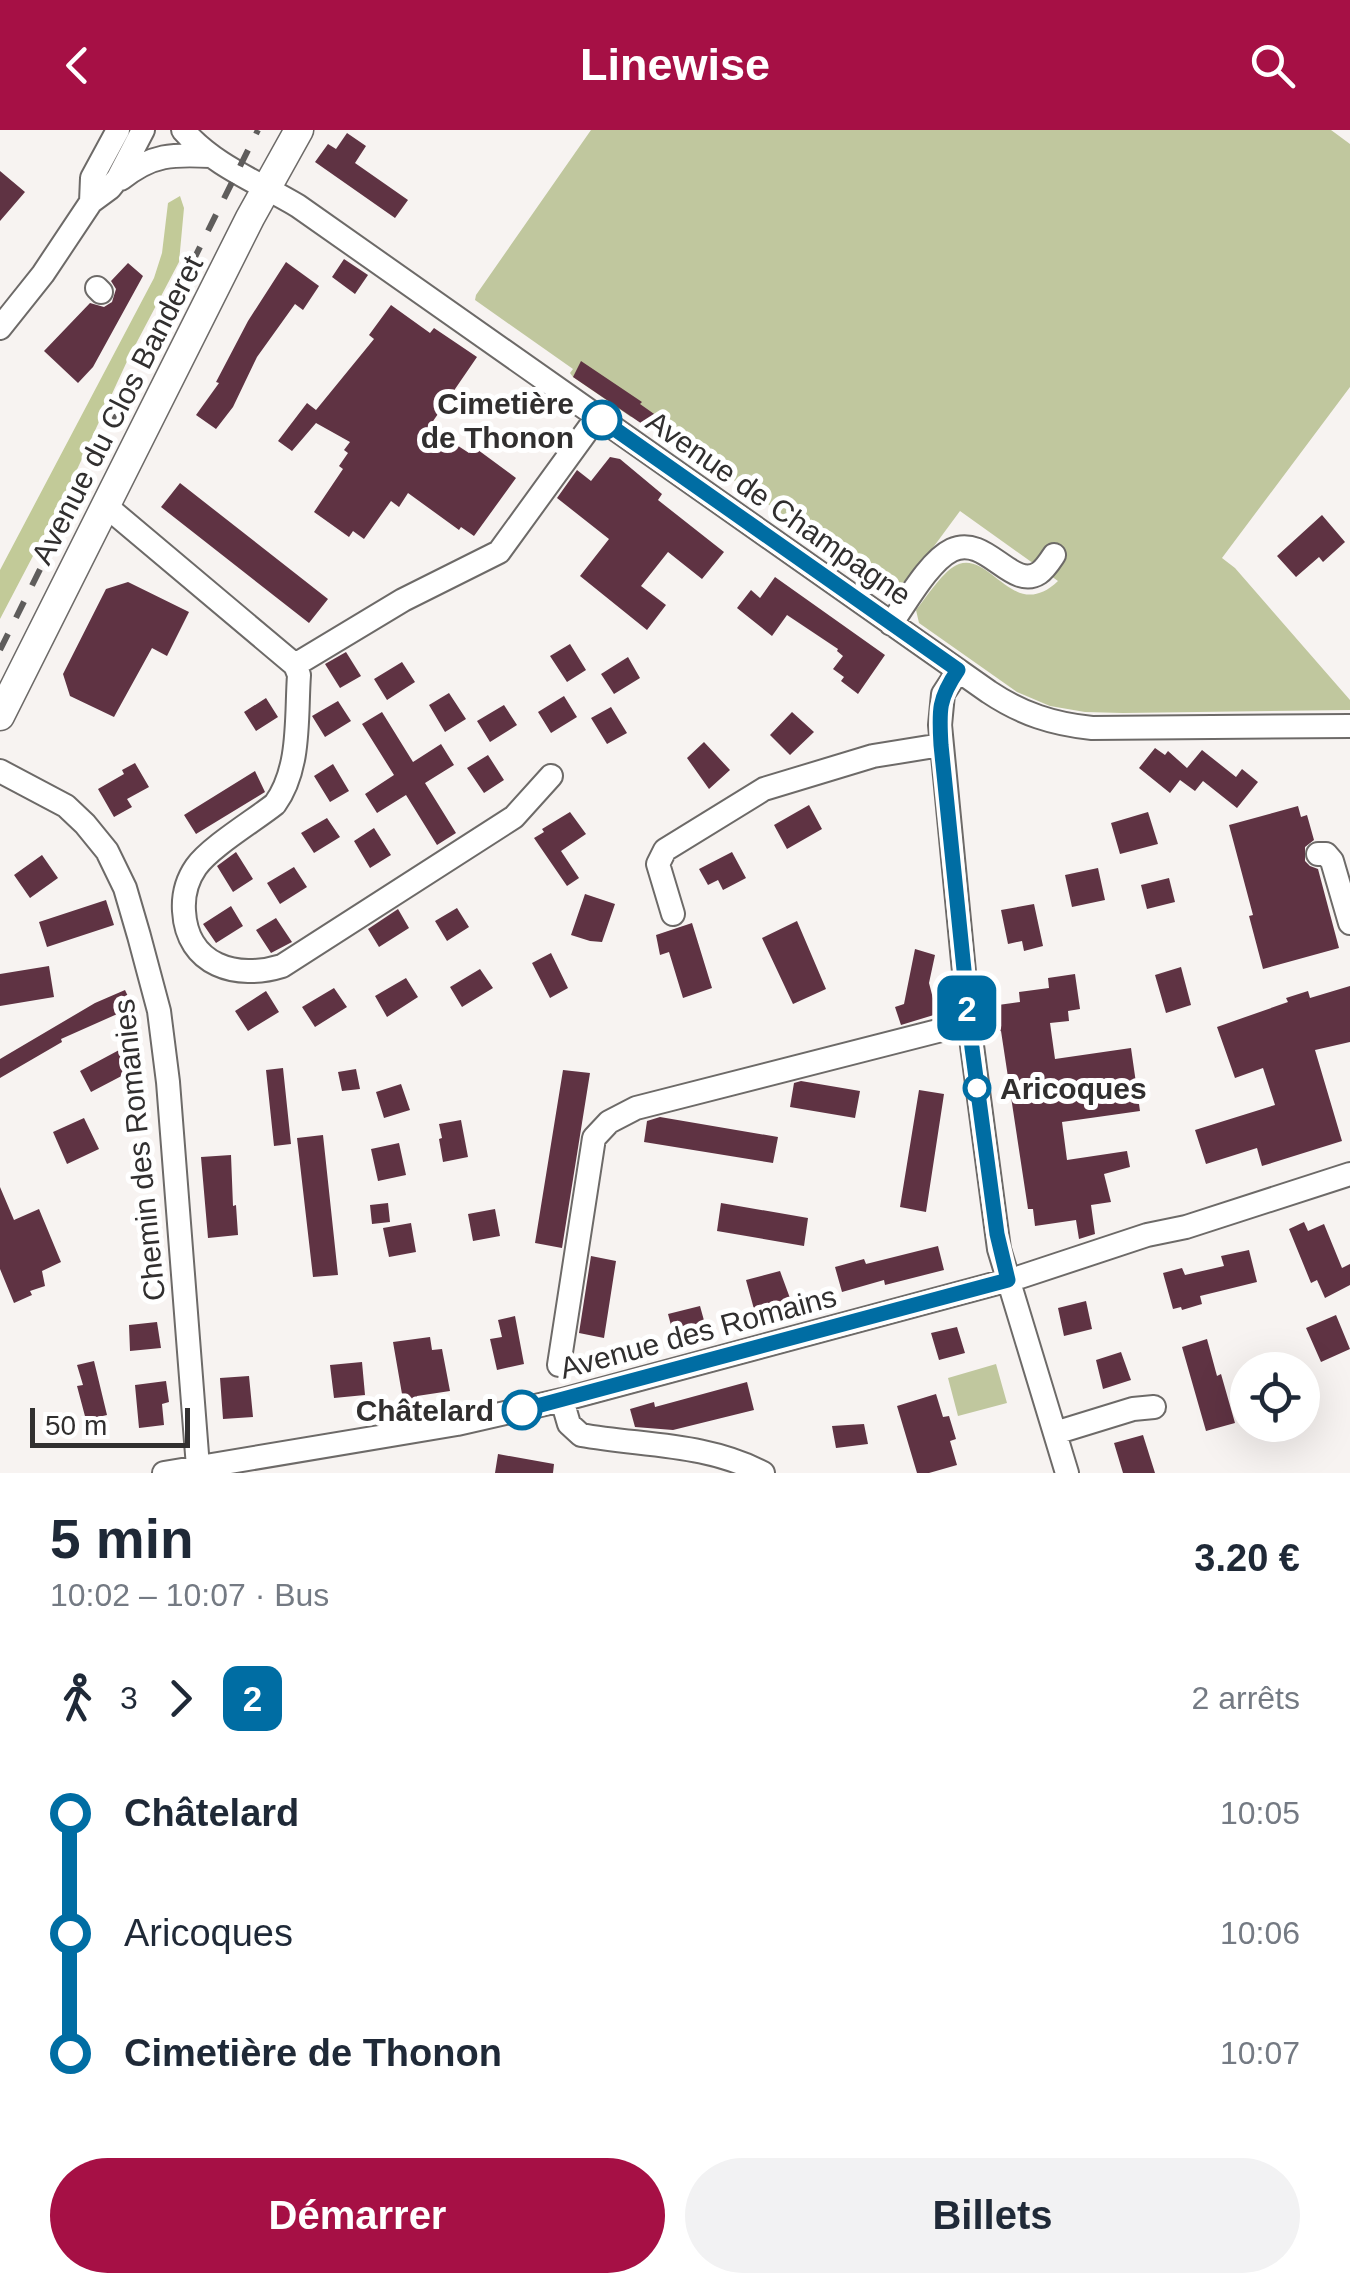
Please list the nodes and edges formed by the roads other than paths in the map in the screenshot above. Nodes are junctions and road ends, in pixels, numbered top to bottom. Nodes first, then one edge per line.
1 (118, 130) edge
2 (142, 130) edge
3 (183, 130) edge
4 (299, 130) edge
5 (211, 156) junction
6 (110, 188) junction
7 (266, 188) junction
8 (91, 202) junction
9 (0, 328) edge
10 (597, 417) junction
11 (106, 506) junction
12 (1054, 555) dead end
13 (891, 624) junction
14 (295, 665) junction
15 (958, 670) junction
16 (0, 716) edge
17 (1350, 726) edge
18 (941, 745) junction
19 (0, 771) edge
20 (552, 776) dead end
21 (1318, 854) dead end
22 (673, 914) dead end
23 (1350, 923) edge
24 (969, 1023) junction
25 (1350, 1174) edge
26 (1008, 1280) junction
27 (559, 1365) dead end
28 (562, 1400) junction
29 (1154, 1407) dead end
30 (1055, 1433) junction
31 (198, 1467) junction
32 (164, 1473) edge
33 (764, 1473) edge
34 (1067, 1473) edge

1 - 8 street
2 - 6 street
3 - 5 street, Avenue de Champagne
4 - 7 main road, Avenue du Clos Banderet
5 - 6 street
5 - 7 street, Avenue de Champagne
6 - 8 street
7 - 10 street, Avenue de Champagne
7 - 11 main road, Avenue du Clos Banderet
8 - 9 street
10 - 13 street, Avenue de Champagne
10 - 14 street
11 - 14 street
11 - 16 main road, Avenue du Clos Banderet
12 - 13 street
13 - 15 street, Avenue de Champagne
14 - 20 street
15 - 17 street, Avenue de Champagne
15 - 18 street
18 - 22 street
18 - 24 street
19 - 31 street, Chemin des Romanies
21 - 23 street
24 - 26 street
24 - 27 street
25 - 26 street, Avenue des Romains
26 - 28 street, Avenue des Romains
26 - 30 street
28 - 31 street, Avenue des Romains
28 - 33 street
29 - 30 street
30 - 34 street
31 - 32 street, Avenue des Romains

